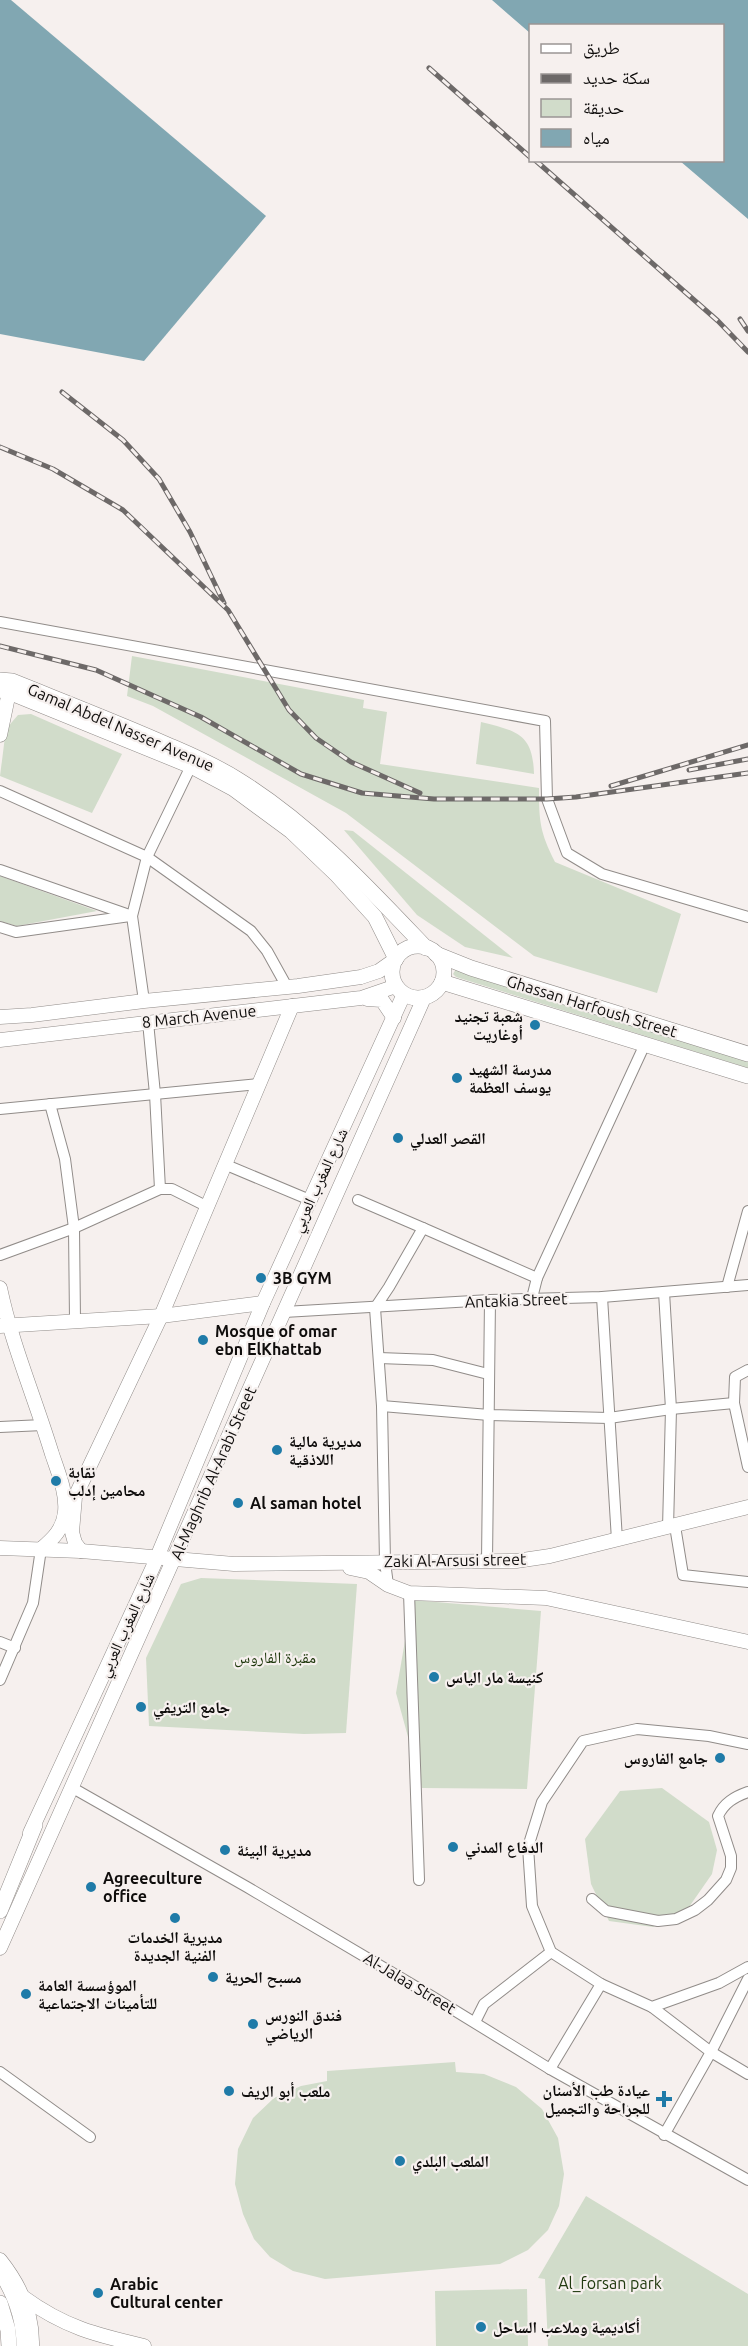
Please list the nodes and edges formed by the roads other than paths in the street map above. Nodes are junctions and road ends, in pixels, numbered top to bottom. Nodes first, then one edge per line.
1 (0, 622) edge
2 (3, 687) edge
3 (0, 735) edge
4 (191, 766) junction
5 (0, 791) edge
6 (147, 857) junction
7 (0, 870) edge
8 (132, 916) junction
9 (748, 917) edge
10 (0, 927) edge
11 (431, 951) junction
12 (396, 959) junction
13 (442, 982) junction
14 (287, 987) junction
15 (400, 990) junction
16 (424, 998) junction
17 (362, 999) junction
18 (144, 1001) junction
19 (292, 1006) junction
20 (0, 1017) edge
21 (394, 1018) junction
22 (148, 1022) junction
23 (0, 1040) edge
24 (645, 1044) junction
25 (748, 1054) edge
26 (748, 1076) edge
27 (259, 1084) junction
28 (155, 1094) junction
29 (50, 1104) junction
30 (0, 1109) edge
31 (224, 1164) junction
32 (160, 1189) junction
33 (310, 1200) junction
34 (358, 1200) dead end
35 (206, 1206) junction
36 (748, 1211) edge
37 (74, 1228) junction
38 (423, 1228) junction
39 (0, 1255) edge
40 (537, 1278) junction
41 (748, 1286) edge
42 (727, 1287) junction
43 (0, 1288) edge
44 (664, 1292) junction
45 (602, 1297) junction
46 (532, 1298) junction
47 (490, 1300) junction
48 (263, 1303) junction
49 (375, 1308) junction
50 (284, 1312) junction
51 (161, 1316) junction
52 (75, 1320) junction
53 (4, 1326) edge
54 (379, 1358) junction
55 (748, 1370) edge
56 (488, 1374) junction
57 (734, 1403) junction
58 (382, 1406) junction
59 (671, 1409) junction
60 (489, 1415) junction
61 (609, 1418) junction
62 (43, 1425) junction
63 (0, 1427) edge
64 (88, 1467) junction
65 (748, 1467) edge
66 (57, 1471) junction
67 (748, 1507) edge
68 (672, 1527) junction
69 (617, 1540) junction
70 (0, 1548) edge
71 (41, 1549) junction
72 (81, 1551) junction
73 (487, 1561) junction
74 (155, 1562) junction
75 (385, 1562) junction
76 (172, 1564) junction
77 (748, 1582) edge
78 (388, 1586) junction
79 (409, 1593) junction
80 (0, 1642) edge
81 (748, 1642) edge
82 (15, 1648) junction
83 (0, 1680) edge
84 (748, 1744) edge
85 (71, 1787) junction
86 (748, 1792) edge
87 (35, 1825) junction
88 (419, 1881) dead end
89 (0, 1891) edge
90 (592, 1899) dead end
91 (0, 1911) edge
92 (0, 1948) edge
93 (551, 1952) junction
94 (748, 1967) edge
95 (748, 1979) edge
96 (601, 1984) junction
97 (652, 2007) junction
98 (475, 2022) junction
99 (711, 2052) junction
100 (550, 2069) junction
101 (0, 2072) edge
102 (748, 2074) edge
103 (664, 2134) junction
104 (90, 2137) dead end
105 (748, 2180) edge
106 (0, 2260) edge
107 (0, 2271) edge
108 (23, 2297) junction
109 (0, 2303) edge
110 (9, 2346) edge
111 (24, 2346) edge
112 (32, 2346) edge
113 (144, 2346) edge

1 - 9 street
2 - 3 main road
2 - 4 main road, Gamal Abdel Nasser Avenue
2 - 11 main road, Gamal Abdel Nasser Avenue
4 - 6 street
4 - 12 main road, Gamal Abdel Nasser Avenue
5 - 6 street
6 - 8 street
6 - 14 street
7 - 8 street
8 - 10 street
8 - 18 street
11 - 12 main road
11 - 13 main road
11 - 25 main road, Ghassan Harfoush Street
12 - 14 main road
12 - 15 main road
13 - 16 main road
13 - 24 main road, Ghassan Harfoush Street
14 - 18 main road
15 - 16 main road
15 - 17 main road, 8 March Avenue
15 - 21 main road, شارع المغرب العربي
16 - 50 main road, Al-Maghrib Al-Arabi Street
17 - 19 main road, 8 March Avenue
17 - 21 main road
18 - 20 main road
19 - 22 main road, 8 March Avenue
19 - 27 main road
21 - 33 main road, شارع المغرب العربي
22 - 23 main road, 8 March Avenue
22 - 28 street
24 - 26 main road, Ghassan Harfoush Street
24 - 40 street
27 - 28 street
27 - 31 main road
28 - 29 street
28 - 32 street
29 - 30 street
29 - 37 street
31 - 33 street
31 - 35 main road
32 - 35 street
32 - 37 street
33 - 48 main road, شارع المغرب العربي
34 - 38 street
35 - 51 main road
36 - 42 street
37 - 39 street
37 - 52 street
38 - 40 street
38 - 49 street
40 - 46 street
41 - 42 street, Antakia Street
42 - 44 street, Antakia Street
43 - 53 main road
44 - 45 street, Antakia Street
44 - 59 street
45 - 46 street, Antakia Street
45 - 61 street
46 - 47 street, Antakia Street
47 - 49 street, Antakia Street
47 - 56 street
48 - 51 main road
48 - 74 main road, شارع المغرب العربي
49 - 50 street, Antakia Street
49 - 54 street
50 - 76 main road, Al-Maghrib Al-Arabi Street
51 - 52 main road
51 - 64 main road
52 - 53 main road
53 - 62 main road
54 - 56 street
54 - 58 street
55 - 57 street
56 - 60 street
57 - 59 street
57 - 65 street
58 - 60 street
58 - 75 street
59 - 61 street
59 - 68 street
60 - 61 street
60 - 73 street
61 - 69 street
62 - 63 street
62 - 66 main road
64 - 66 main road
64 - 72 main road
66 - 71 main road
67 - 68 main road, Zaki Al-Arsusi street
68 - 69 main road, Zaki Al-Arsusi street
68 - 77 street
69 - 73 main road, Zaki Al-Arsusi street
70 - 71 main road, Zaki Al-Arsusi street
71 - 72 main road, Zaki Al-Arsusi street
71 - 82 street
72 - 74 main road, Zaki Al-Arsusi street
73 - 75 main road, Zaki Al-Arsusi street
74 - 76 main road, Zaki Al-Arsusi street
74 - 87 main road, شارع المغرب العربي
75 - 76 main road, Zaki Al-Arsusi street
75 - 78 street
76 - 78 main road
76 - 85 main road, Al-Maghrib Al-Arabi Street
78 - 79 main road
79 - 81 main road
79 - 88 street
80 - 82 street
82 - 83 street
84 - 93 street
85 - 92 main road, Al-Maghrib Al-Arabi Street
85 - 98 street, Al-Jalaa Street
86 - 90 street
87 - 89 main road, شارع المغرب العربي
87 - 91 main road
93 - 96 street
93 - 98 street
94 - 97 street
95 - 99 street
96 - 97 street
96 - 100 street
97 - 99 street
98 - 100 street, Al-Jalaa Street
99 - 102 street
99 - 103 street
100 - 103 street, Al-Jalaa Street
101 - 104 street
103 - 105 street, Al-Jalaa Street
106 - 108 main road
107 - 111 main road
108 - 112 main road
108 - 113 main road
109 - 110 main road

